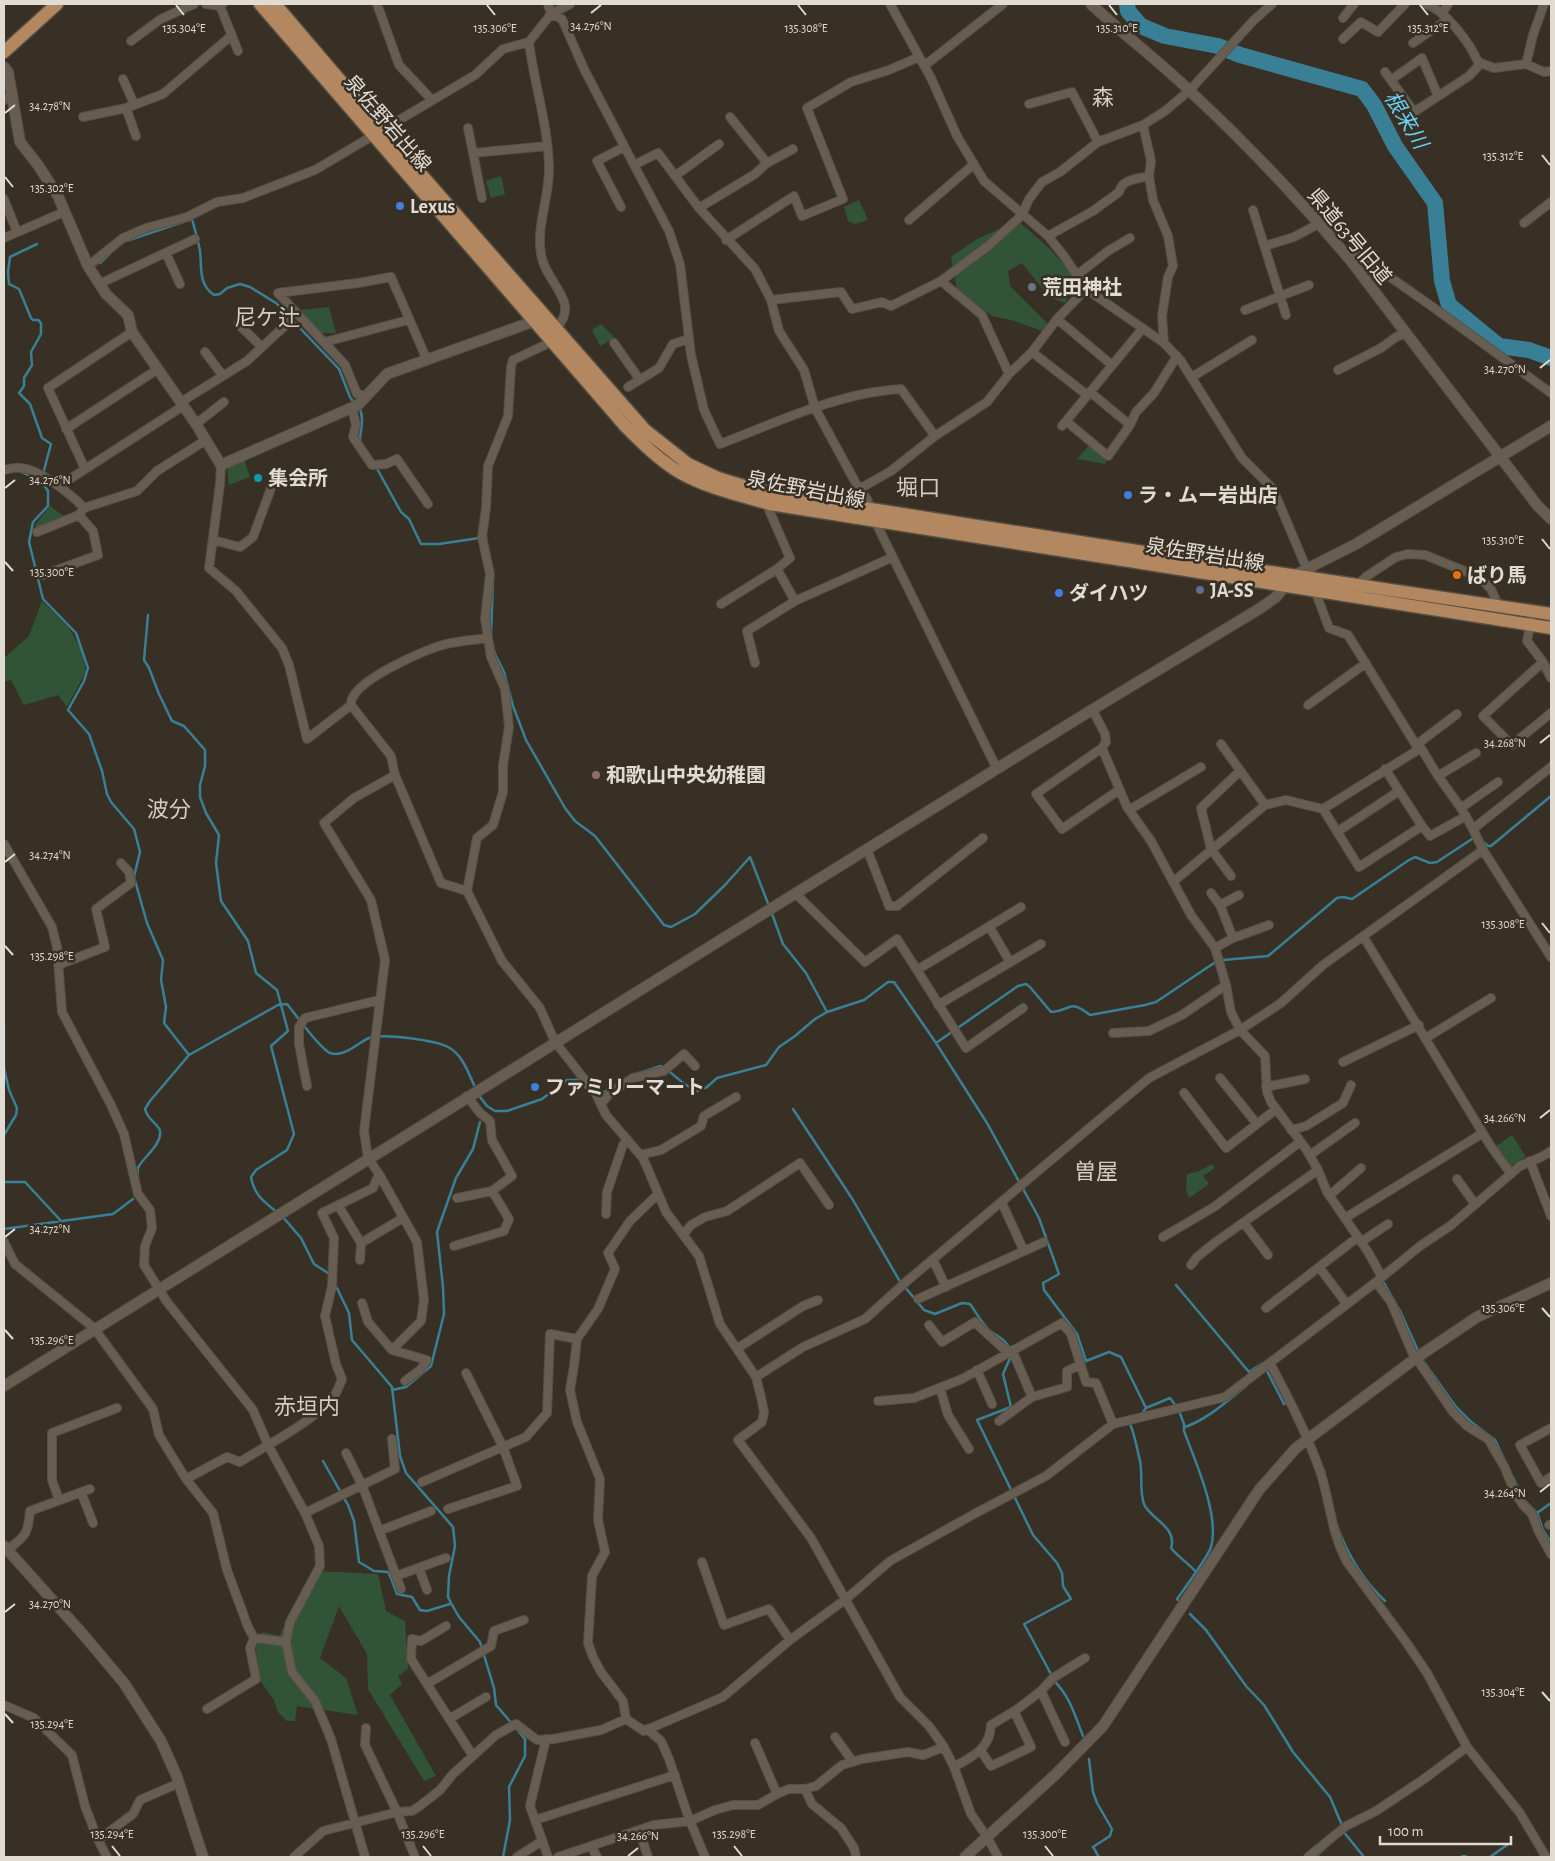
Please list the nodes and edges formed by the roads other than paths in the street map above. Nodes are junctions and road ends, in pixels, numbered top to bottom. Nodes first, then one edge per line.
1 (58, 4) edge
2 (194, 4) edge
3 (206, 4) edge
4 (260, 4) edge
5 (275, 4) edge
6 (377, 4) edge
7 (548, 4) edge
8 (570, 4) edge
9 (890, 4) edge
10 (1003, 4) edge
11 (1089, 4) edge
12 (1272, 4) edge
13 (1354, 4) edge
14 (1405, 4) edge
15 (1426, 4) edge
16 (1448, 4) edge
17 (1544, 4) edge
18 (221, 5) edge
19 (551, 14) junction
20 (1445, 17) junction
21 (1342, 18) dead end
22 (232, 35) junction
23 (1343, 39) dead end
24 (131, 41) dead end
25 (529, 42) junction
26 (1413, 42) dead end
27 (238, 51) dead end
28 (4, 52) edge
29 (919, 57) junction
30 (1481, 63) junction
31 (1526, 64) junction
32 (924, 66) junction
33 (4, 67) edge
34 (1385, 72) dead end
35 (1551, 72) edge
36 (123, 79) dead end
37 (1391, 80) junction
38 (1190, 90) junction
39 (13, 94) junction
40 (1438, 96) junction
41 (4, 100) edge
42 (432, 100) junction
43 (1029, 104) dead end
44 (130, 106) junction
45 (83, 117) dead end
46 (730, 118) dead end
47 (1143, 124) junction
48 (468, 128) dead end
49 (378, 133) junction
50 (136, 136) dead end
51 (1098, 142) junction
52 (719, 144) dead end
53 (547, 146) junction
54 (624, 147) junction
55 (793, 149) dead end
56 (473, 153) junction
57 (767, 162) junction
58 (974, 164) junction
59 (634, 165) junction
60 (675, 176) junction
61 (1149, 176) junction
62 (482, 198) dead end
63 (4, 199) edge
64 (1551, 202) edge
65 (621, 208) dead end
66 (698, 208) junction
67 (1254, 210) dead end
68 (64, 212) junction
69 (1022, 215) junction
70 (909, 220) dead end
71 (1320, 223) junction
72 (1524, 223) dead end
73 (17, 232) junction
74 (1048, 236) junction
75 (4, 238) edge
76 (1130, 238) dead end
77 (195, 239) dead end
78 (726, 240) junction
79 (1265, 246) junction
80 (166, 253) junction
81 (1351, 260) junction
82 (88, 266) junction
83 (1077, 275) junction
84 (941, 281) junction
85 (100, 284) junction
86 (180, 284) dead end
87 (1309, 285) dead end
88 (1086, 289) junction
89 (1281, 296) junction
90 (771, 300) junction
91 (1245, 310) dead end
92 (1286, 316) dead end
93 (540, 319) junction
94 (1057, 319) junction
95 (408, 320) junction
96 (289, 322) dead end
97 (238, 324) dead end
98 (556, 328) junction
99 (1143, 328) junction
100 (132, 332) junction
101 (1406, 333) junction
102 (689, 340) junction
103 (1252, 340) dead end
104 (550, 341) junction
105 (324, 342) junction
106 (614, 343) dead end
107 (1164, 343) junction
108 (262, 347) junction
109 (205, 352) dead end
110 (1032, 352) junction
111 (1176, 356) junction
112 (427, 360) junction
113 (1112, 365) junction
114 (158, 369) junction
115 (1338, 370) dead end
116 (1009, 374) junction
117 (223, 376) junction
118 (1192, 377) junction
119 (640, 380) junction
120 (628, 387) dead end
121 (1551, 393) edge
122 (1089, 394) junction
123 (367, 396) junction
124 (224, 402) dead end
125 (182, 404) junction
126 (352, 408) junction
127 (814, 408) junction
128 (196, 424) junction
129 (1130, 425) junction
130 (1551, 426) edge
131 (66, 429) junction
132 (935, 436) junction
133 (206, 440) junction
134 (1500, 457) junction
135 (221, 465) junction
136 (85, 469) junction
137 (4, 470) edge
138 (273, 483) dead end
139 (59, 486) junction
140 (859, 488) junction
141 (428, 504) dead end
142 (770, 504) junction
143 (870, 508) junction
144 (81, 511) junction
145 (1551, 519) edge
146 (875, 521) junction
147 (37, 532) dead end
148 (213, 540) junction
149 (893, 557) junction
150 (777, 569) junction
151 (1308, 573) junction
152 (43, 575) dead end
153 (1289, 580) junction
154 (1357, 585) junction
155 (1315, 590) junction
156 (795, 601) junction
157 (721, 604) dead end
158 (1498, 607) junction
159 (1533, 611) junction
160 (1551, 614) edge
161 (1531, 624) junction
162 (1551, 628) edge
163 (488, 638) junction
164 (1544, 662) junction
165 (755, 663) dead end
166 (1366, 663) junction
167 (1551, 678) edge
168 (351, 704) junction
169 (1308, 705) dead end
170 (1092, 710) junction
171 (1551, 713) edge
172 (1457, 714) dead end
173 (1221, 744) dead end
174 (1419, 746) junction
175 (1102, 748) junction
176 (1476, 753) dead end
177 (1202, 767) dead end
178 (1551, 767) edge
179 (997, 769) junction
180 (1385, 769) junction
181 (1240, 771) junction
182 (395, 775) junction
183 (1438, 776) junction
184 (1498, 782) dead end
185 (1119, 790) junction
186 (1399, 791) junction
187 (1265, 806) junction
188 (1461, 808) junction
189 (1129, 810) junction
190 (1323, 810) junction
191 (1466, 816) junction
192 (1422, 826) junction
193 (1337, 832) junction
194 (1476, 835) junction
195 (983, 838) dead end
196 (4, 844) edge
197 (867, 849) junction
198 (1211, 849) junction
199 (1483, 850) junction
200 (121, 862) dead end
201 (1231, 876) dead end
202 (1173, 882) junction
203 (467, 891) junction
204 (795, 893) junction
205 (1212, 893) dead end
206 (1239, 895) dead end
207 (1220, 905) junction
208 (1021, 906) dead end
209 (1270, 925) dead end
210 (989, 926) junction
211 (1363, 936) junction
212 (1233, 938) junction
213 (1041, 944) dead end
214 (1215, 948) junction
215 (1551, 957) edge
216 (1010, 962) junction
217 (58, 965) junction
218 (917, 970) junction
219 (1226, 985) junction
220 (1492, 998) dead end
221 (379, 1000) junction
222 (938, 1005) junction
223 (1023, 1008) dead end
224 (1418, 1026) junction
225 (1240, 1030) junction
226 (1113, 1033) dead end
227 (1426, 1038) junction
228 (555, 1042) junction
229 (1343, 1062) dead end
230 (695, 1066) dead end
231 (1220, 1078) dead end
232 (1305, 1079) dead end
233 (1351, 1085) dead end
234 (307, 1086) dead end
235 (1266, 1087) junction
236 (1184, 1093) dead end
237 (468, 1096) junction
238 (736, 1096) dead end
239 (598, 1099) junction
240 (1275, 1110) junction
241 (1355, 1123) dead end
242 (1257, 1124) junction
243 (1291, 1130) junction
244 (1483, 1133) junction
245 (628, 1140) junction
246 (1300, 1142) junction
247 (1551, 1151) edge
248 (640, 1155) junction
249 (1310, 1155) junction
250 (368, 1158) junction
251 (1530, 1161) junction
252 (1361, 1168) dead end
253 (1318, 1170) junction
254 (379, 1174) junction
255 (1510, 1174) junction
256 (1457, 1179) dead end
257 (492, 1191) junction
258 (658, 1194) junction
259 (1330, 1195) junction
260 (457, 1198) dead end
261 (1002, 1203) junction
262 (1475, 1204) junction
263 (338, 1205) junction
264 (829, 1205) dead end
265 (606, 1214) dead end
266 (1551, 1216) edge
267 (403, 1218) junction
268 (1345, 1218) junction
269 (1244, 1222) junction
270 (1388, 1224) dead end
271 (683, 1235) junction
272 (1163, 1236) dead end
273 (1360, 1240) junction
274 (4, 1242) edge
275 (1044, 1242) dead end
276 (360, 1243) junction
277 (454, 1246) dead end
278 (1024, 1251) junction
279 (1268, 1255) dead end
280 (360, 1260) dead end
281 (933, 1260) junction
282 (1191, 1265) dead end
283 (1319, 1268) junction
284 (1379, 1279) junction
285 (1551, 1283) edge
286 (946, 1287) junction
287 (160, 1288) junction
288 (918, 1299) dead end
289 (818, 1300) dead end
290 (362, 1303) dead end
291 (1346, 1303) junction
292 (1266, 1308) dead end
293 (929, 1325) dead end
294 (94, 1328) junction
295 (577, 1339) junction
296 (738, 1348) junction
297 (392, 1350) junction
298 (1010, 1351) junction
299 (1416, 1358) junction
300 (1270, 1363) junction
301 (1080, 1364) junction
302 (977, 1370) junction
303 (466, 1372) dead end
304 (756, 1377) junction
305 (405, 1381) dead end
306 (4, 1386) edge
307 (940, 1388) junction
308 (1032, 1397) junction
309 (878, 1401) dead end
310 (992, 1404) dead end
311 (116, 1408) dead end
312 (999, 1421) dead end
313 (1113, 1424) junction
314 (1551, 1428) edge
315 (392, 1440) dead end
316 (1307, 1440) junction
317 (268, 1445) junction
318 (504, 1447) junction
319 (969, 1449) dead end
320 (346, 1453) dead end
321 (1551, 1477) edge
322 (186, 1479) junction
323 (422, 1482) dead end
324 (362, 1485) junction
325 (90, 1489) dead end
326 (81, 1492) junction
327 (59, 1500) junction
328 (448, 1510) dead end
329 (431, 1512) dead end
330 (305, 1513) junction
331 (93, 1523) dead end
332 (379, 1531) junction
333 (6, 1548) edge
334 (1551, 1554) edge
335 (446, 1558) dead end
336 (702, 1562) dead end
337 (419, 1568) junction
338 (396, 1576) junction
339 (401, 1589) dead end
340 (427, 1590) dead end
341 (846, 1599) junction
342 (524, 1620) dead end
343 (446, 1626) dead end
344 (254, 1638) junction
345 (790, 1640) junction
346 (286, 1642) junction
347 (1085, 1658) dead end
348 (427, 1684) junction
349 (1041, 1691) junction
350 (486, 1697) dead end
351 (4, 1705) edge
352 (207, 1709) dead end
353 (1014, 1711) junction
354 (449, 1719) junction
355 (626, 1719) junction
356 (366, 1728) dead end
357 (647, 1729) junction
358 (835, 1737) dead end
359 (546, 1739) junction
360 (755, 1742) dead end
361 (1065, 1742) dead end
362 (944, 1747) junction
363 (1466, 1747) junction
364 (981, 1751) junction
365 (473, 1756) junction
366 (853, 1762) junction
367 (954, 1767) junction
368 (674, 1775) junction
369 (179, 1783) junction
370 (805, 1789) junction
371 (777, 1794) junction
372 (397, 1812) junction
373 (534, 1820) junction
374 (690, 1821) junction
375 (354, 1824) junction
376 (638, 1830) junction
377 (987, 1837) junction
378 (98, 1840) junction
379 (542, 1841) junction
380 (592, 1846) junction
381 (107, 1857) edge
382 (203, 1857) edge
383 (294, 1857) edge
384 (365, 1857) edge
385 (415, 1857) edge
386 (517, 1857) edge
387 (548, 1857) edge
388 (558, 1857) edge
389 (597, 1857) edge
390 (648, 1857) edge
391 (704, 1857) edge
392 (856, 1857) edge
393 (965, 1857) edge
394 (998, 1857) edge
395 (1308, 1857) edge
396 (1546, 1857) edge

1 - 28 main road
2 - 24 street
3 - 18 street
4 - 49 main road, 泉佐野岩出線
5 - 49 main road, 泉佐野岩出線
6 - 42 street
7 - 19 street
8 - 19 street
9 - 29 street
10 - 32 street
11 - 38 street, 県道63号旧道
12 - 38 street
13 - 21 street
14 - 23 street
15 - 20 street
16 - 20 street
17 - 31 street
18 - 22 street
19 - 25 street
19 - 54 street
20 - 26 street
20 - 30 street
22 - 27 street
22 - 44 street
25 - 42 street
25 - 53 street
29 - 32 street
29 - 78 street
30 - 31 street
30 - 40 street
31 - 35 street
32 - 58 street
33 - 39 street
34 - 37 street
36 - 44 street
37 - 40 street
37 - 40 street
38 - 47 street
38 - 71 street, 県道63号旧道
39 - 41 street
39 - 68 street
42 - 49 street
43 - 51 street
44 - 45 street
44 - 50 street
46 - 57 street
47 - 51 street
47 - 61 street
48 - 56 street
49 - 82 street
49 - 93 main road, 泉佐野岩出線
51 - 69 street
52 - 60 street
53 - 56 street
53 - 98 street
54 - 59 street
54 - 65 street
55 - 57 street
56 - 62 street
57 - 66 street
58 - 69 street
58 - 70 street
59 - 60 street
59 - 102 street
60 - 66 street
61 - 74 street
61 - 107 street
63 - 73 street
64 - 72 street
66 - 78 street
67 - 79 street
68 - 73 street
68 - 82 street
69 - 74 street
69 - 84 street
71 - 79 street
71 - 81 street, 県道63号旧道
73 - 75 street
74 - 83 street
76 - 83 street
77 - 80 street
78 - 90 street
79 - 89 street
80 - 85 street
80 - 86 street
81 - 101 street, 県道63号旧道
81 - 121 street
82 - 85 street
83 - 88 street
84 - 90 street
84 - 116 street
85 - 100 street
87 - 89 street
88 - 94 street
88 - 99 street
89 - 91 street
89 - 92 street
90 - 127 street
93 - 98 main road, 泉佐野岩出線
93 - 104 main road, 泉佐野岩出線
93 - 112 street
94 - 110 street
94 - 113 street
95 - 105 street
95 - 105 street
95 - 112 street
96 - 108 street
97 - 108 street
98 - 143 main road, 泉佐野岩出線
99 - 107 street
99 - 113 street
100 - 114 street
100 - 131 street
101 - 115 street
101 - 134 street, 県道63号旧道
102 - 119 street
102 - 127 street
103 - 118 street
104 - 142 main road, 泉佐野岩出線
104 - 163 street
105 - 123 street
106 - 119 street
107 - 111 street
108 - 117 street
109 - 117 street
110 - 116 street
110 - 122 street
111 - 118 street
111 - 129 street
112 - 123 street
113 - 122 street
114 - 125 street
114 - 131 street
116 - 132 street
117 - 125 street
118 - 151 street
119 - 120 street
122 - 129 street
122 - 129 street
123 - 126 street
124 - 128 street
125 - 128 street
125 - 136 street
126 - 135 street
126 - 141 street
127 - 132 street
127 - 140 street
128 - 133 street
130 - 134 street
131 - 136 street
132 - 140 street
133 - 135 street
133 - 144 street
134 - 145 street, 県道63号旧道
134 - 151 street
135 - 148 street
136 - 139 street
137 - 139 street
138 - 148 street
139 - 144 street
140 - 143 street
142 - 146 main road, 泉佐野岩出線
142 - 150 street
143 - 146 street
143 - 153 main road, 泉佐野岩出線
144 - 147 street
144 - 152 street
146 - 149 street
146 - 153 main road, 泉佐野岩出線
148 - 168 street
149 - 156 street
149 - 179 street
150 - 156 street
150 - 157 street
151 - 153 main road, 泉佐野岩出線
151 - 154 main road, 泉佐野岩出線
151 - 155 street
153 - 155 main road, 泉佐野岩出線
153 - 170 street
154 - 158 main road, 泉佐野岩出線
154 - 158 street
155 - 161 main road, 泉佐野岩出線
155 - 166 street
156 - 165 street
158 - 159 main road, 泉佐野岩出線
159 - 160 main road, 泉佐野岩出線
159 - 161 street
161 - 162 main road, 泉佐野岩出線
161 - 164 street
163 - 168 street
163 - 203 street
164 - 167 street
164 - 171 street
166 - 169 street
166 - 174 street
168 - 182 street
170 - 175 street
170 - 179 street
172 - 174 street
173 - 181 street
174 - 180 street
174 - 183 street
175 - 185 street
175 - 185 street
176 - 183 street
177 - 189 street
178 - 194 street
179 - 197 street
180 - 186 street
180 - 190 street
181 - 187 street
181 - 198 street
182 - 203 street
182 - 221 street
183 - 188 street
184 - 188 street
185 - 189 street
186 - 192 street
186 - 193 street
187 - 190 street
187 - 198 street
188 - 191 street
189 - 202 street
190 - 193 street
191 - 192 street
191 - 194 street
192 - 193 street
194 - 199 street
195 - 197 street
196 - 217 street
197 - 204 street
198 - 201 street
198 - 202 street
199 - 211 street
199 - 215 street
200 - 217 street
202 - 214 street
203 - 228 street
204 - 218 street
204 - 228 street
205 - 207 street
206 - 207 street
207 - 212 street
208 - 210 street
209 - 212 street
210 - 216 street
210 - 218 street
211 - 224 street
211 - 225 street
212 - 214 street
213 - 216 street
214 - 219 street
216 - 222 street
217 - 287 street
218 - 222 street
219 - 225 street
219 - 226 street
220 - 227 street
221 - 234 street
221 - 250 street
222 - 223 street
224 - 227 street
224 - 229 street
225 - 235 street
225 - 261 street
227 - 244 street
228 - 237 street
228 - 239 street
230 - 239 street
231 - 242 street
232 - 235 street
233 - 243 street
235 - 240 street
236 - 242 street
237 - 250 street
237 - 257 street
238 - 248 street
239 - 245 street
240 - 242 street
240 - 243 street
241 - 249 street
243 - 246 street
244 - 255 street
244 - 268 street
245 - 248 street
245 - 265 street
246 - 249 street
246 - 272 street
247 - 251 street
248 - 258 street
249 - 253 street
250 - 254 street
250 - 287 street
251 - 255 street
251 - 266 street
252 - 259 street
253 - 259 street
253 - 269 street
254 - 263 street
254 - 267 street
255 - 262 street
256 - 262 street
257 - 260 street
257 - 277 street
258 - 271 street
258 - 295 street
259 - 268 street
261 - 278 street
261 - 281 street
262 - 284 street
263 - 276 street
263 - 317 street
264 - 271 street
267 - 276 street
267 - 297 street
268 - 273 street
269 - 279 street
269 - 282 street
270 - 273 street
271 - 296 street
273 - 283 street
273 - 284 street
274 - 294 street
275 - 278 street
276 - 280 street
278 - 286 street
281 - 286 street
281 - 304 street
283 - 291 street
283 - 292 street
284 - 291 street
284 - 299 street
285 - 299 street
286 - 288 street
287 - 294 street
287 - 317 street
289 - 296 street
290 - 297 street
291 - 300 street
293 - 298 street
294 - 306 street
294 - 322 street
295 - 318 street
295 - 355 street
296 - 304 street
297 - 305 street
298 - 301 street
298 - 302 street
298 - 308 street
299 - 316 street
299 - 334 street
300 - 313 street
300 - 316 street
301 - 308 street
301 - 313 street
302 - 307 street
302 - 310 street
303 - 318 street
304 - 341 street
307 - 309 street
307 - 319 street
308 - 312 street
311 - 327 street
313 - 341 street
314 - 321 street
315 - 324 street
316 - 363 street
316 - 377 street
317 - 322 street
317 - 330 street
318 - 323 street
318 - 328 street
320 - 324 street
322 - 344 street
324 - 330 street
324 - 332 street
325 - 326 street
326 - 327 street
326 - 331 street
327 - 333 street
329 - 332 street
330 - 346 street
332 - 338 street
333 - 369 street
335 - 337 street
336 - 345 street
337 - 338 street
337 - 340 street
338 - 339 street
341 - 345 street
341 - 362 street
342 - 348 street
343 - 348 street
344 - 346 street
344 - 352 street
345 - 357 street
346 - 375 street
347 - 349 street
348 - 354 street
349 - 353 street
349 - 361 street
350 - 354 street
351 - 378 street
353 - 364 street
353 - 364 street
354 - 365 street
355 - 357 street
355 - 359 street
356 - 372 street
357 - 368 street
358 - 366 street
359 - 365 street
359 - 373 street
360 - 371 street
362 - 366 street
362 - 367 street
363 - 395 street
363 - 396 street
364 - 367 street
365 - 372 street
366 - 370 street
367 - 377 street
368 - 373 street
368 - 374 street
369 - 378 street
369 - 382 street
370 - 371 street
370 - 392 street
371 - 374 street
372 - 375 street
372 - 385 street
373 - 379 street
374 - 376 street
374 - 391 street
375 - 383 street
375 - 384 street
376 - 380 street
376 - 390 street
377 - 393 street
377 - 394 street
378 - 381 street
379 - 386 street
379 - 387 street
380 - 388 street
380 - 389 street

